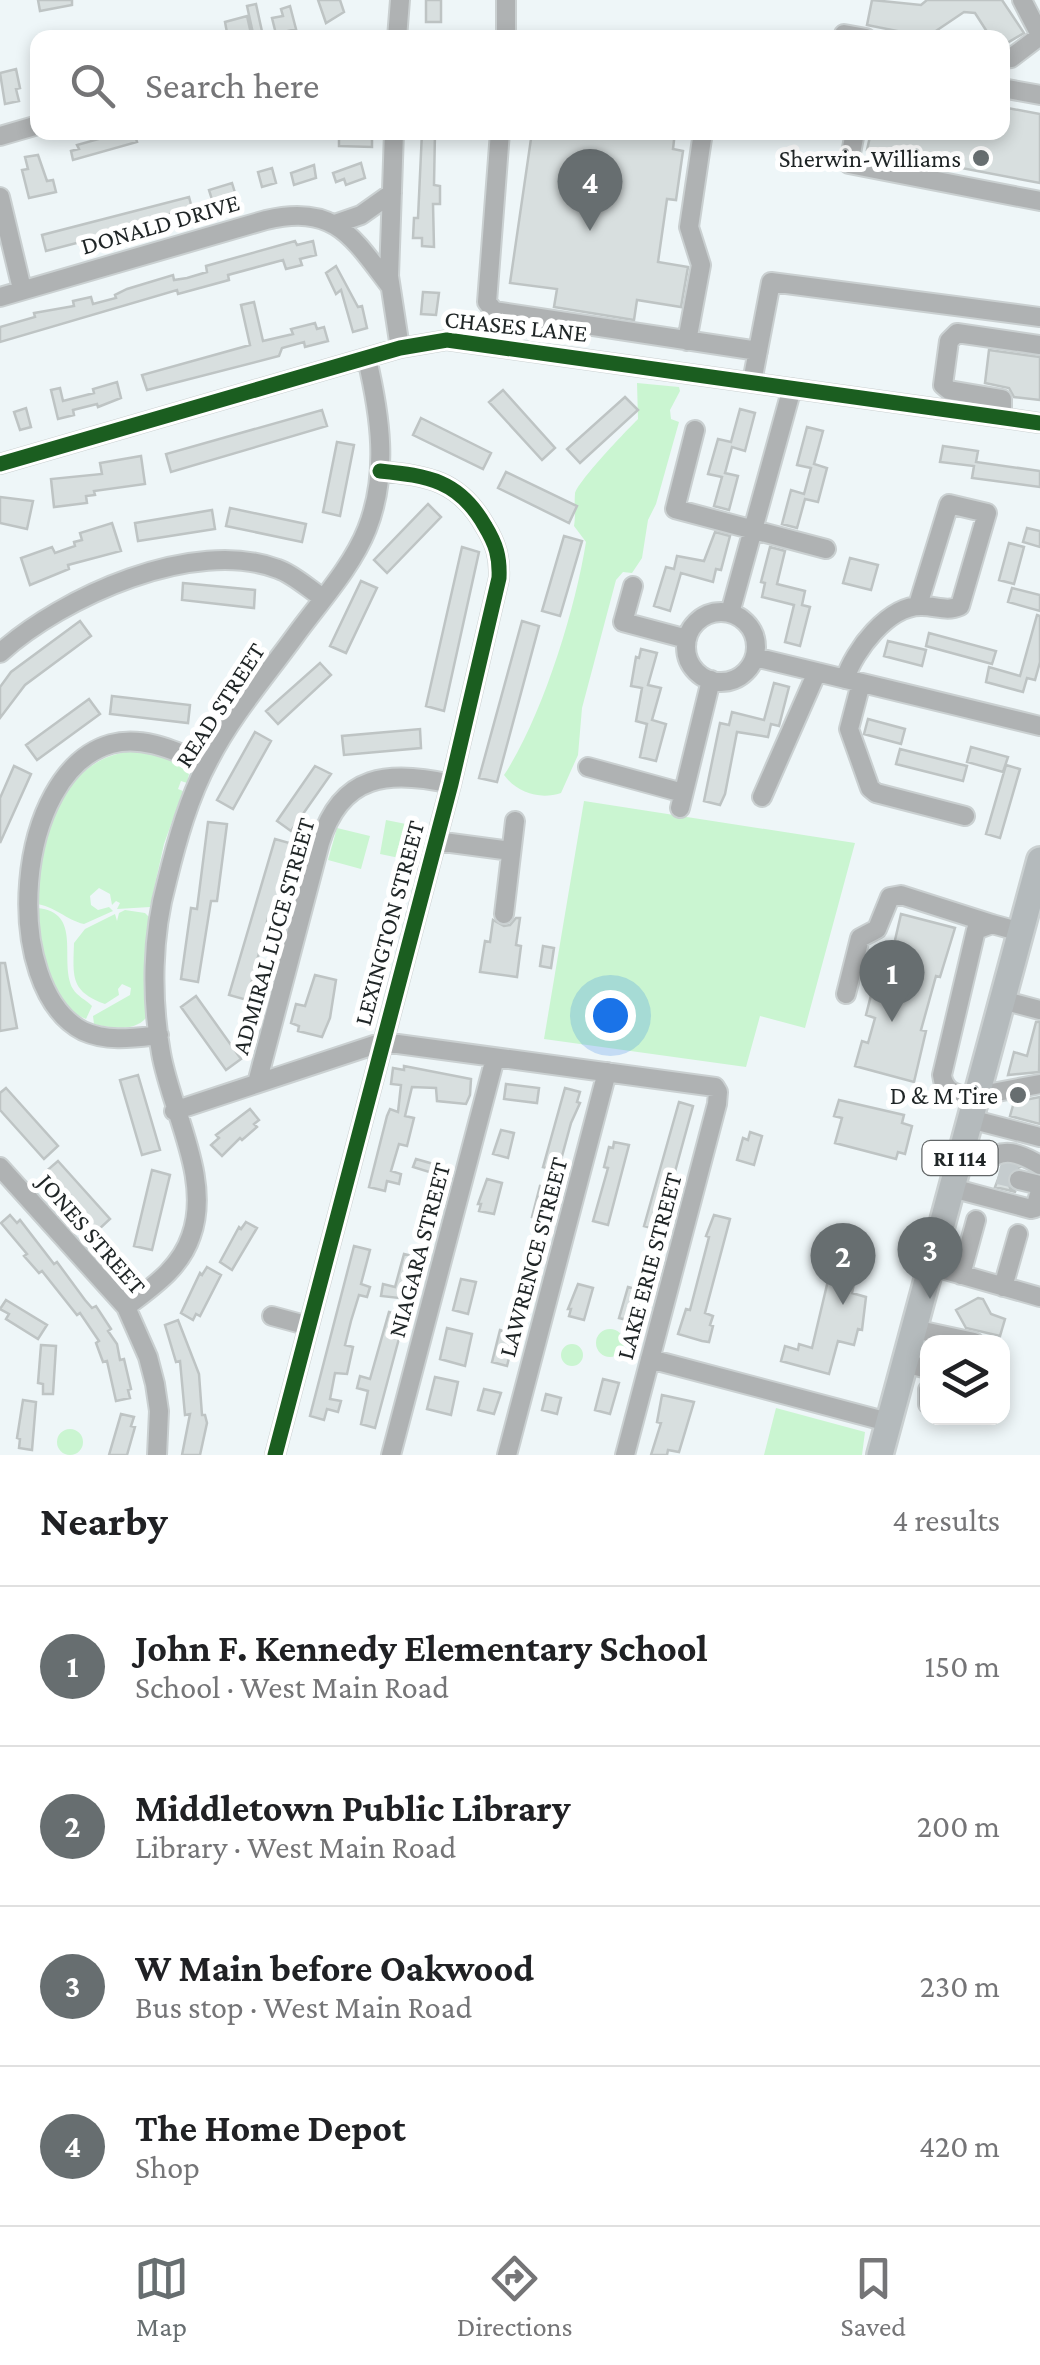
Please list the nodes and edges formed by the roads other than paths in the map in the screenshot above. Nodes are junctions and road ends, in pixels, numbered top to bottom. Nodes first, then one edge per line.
1 (400, 0) edge
2 (506, 0) edge
3 (1022, 0) edge
4 (397, 30) edge
5 (506, 30) edge
6 (1040, 35) edge
7 (1010, 58) edge
8 (1010, 90) edge
9 (1040, 96) edge
10 (30, 128) edge
11 (0, 136) edge
12 (394, 140) edge
13 (499, 140) edge
14 (702, 140) edge
15 (854, 140) edge
16 (392, 192) junction
17 (0, 197) edge
18 (1040, 201) edge
19 (334, 224) junction
20 (390, 286) junction
21 (22, 289) junction
22 (0, 297) edge
23 (1040, 317) edge
24 (688, 341) junction
25 (1040, 345) edge
26 (400, 348) junction
27 (758, 352) junction
28 (366, 358) junction
29 (752, 382) junction
30 (792, 388) junction
31 (1002, 418) junction
32 (1040, 423) edge
33 (695, 430) dead end
34 (0, 464) edge
35 (380, 471) junction
36 (751, 529) junction
37 (826, 549) dead end
38 (633, 586) dead end
39 (323, 598) junction
40 (918, 605) junction
41 (730, 614) junction
42 (687, 640) junction
43 (0, 654) edge
44 (754, 657) junction
45 (818, 672) junction
46 (711, 680) junction
47 (853, 681) junction
48 (1040, 726) edge
49 (206, 764) junction
50 (588, 767) dead end
51 (451, 784) junction
52 (762, 797) dead end
53 (965, 816) dead end
54 (515, 822) dead end
55 (436, 841) junction
56 (512, 851) junction
57 (1040, 860) edge
58 (504, 914) dead end
59 (984, 927) junction
60 (1021, 932) junction
61 (846, 994) dead end
62 (1002, 1000) junction
63 (1040, 1010) edge
64 (158, 1035) junction
65 (383, 1042) junction
66 (495, 1058) junction
67 (607, 1072) junction
68 (257, 1084) junction
69 (1040, 1084) edge
70 (974, 1104) junction
71 (174, 1111) junction
72 (1040, 1137) edge
73 (989, 1163) junction
74 (0, 1166) edge
75 (1030, 1172) edge
76 (952, 1188) junction
77 (1040, 1188) edge
78 (976, 1220) dead end
79 (1018, 1234) dead end
80 (931, 1266) junction
81 (960, 1274) junction
82 (1004, 1287) junction
83 (1040, 1297) edge
84 (126, 1307) junction
85 (272, 1316) dead end
86 (308, 1326) junction
87 (914, 1329) junction
88 (930, 1335) edge
89 (650, 1359) junction
90 (916, 1366) edge
91 (888, 1422) junction
92 (157, 1455) edge
93 (275, 1455) edge
94 (391, 1455) edge
95 (507, 1455) edge
96 (625, 1455) edge
97 (880, 1455) edge

1 - 4 street
2 - 5 street
3 - 6 street
6 - 7 street
8 - 9 street
10 - 11 street
12 - 16 street
13 - 24 street
14 - 24 street
15 - 18 street
16 - 19 street
16 - 20 street
17 - 21 street
19 - 20 street
19 - 21 street, DONALD DRIVE
20 - 26 street
21 - 22 street, DONALD DRIVE
23 - 27 street
24 - 27 street
25 - 31 street
26 - 28 street, CHASES LANE
26 - 29 street, CHASES LANE
27 - 29 street
28 - 34 street, CHASES LANE
28 - 35 street, READ STREET
29 - 30 street, CHASES LANE
30 - 31 street, CHASES LANE
30 - 36 street
31 - 32 street, CHASES LANE
33 - 36 street
35 - 39 street, READ STREET
35 - 51 street, LEXINGTON STREET
36 - 37 street
36 - 41 street
38 - 42 street
39 - 43 street
39 - 49 street, READ STREET
40 - 40 street
40 - 47 street
41 - 42 street
41 - 44 street
42 - 46 street
44 - 45 street
44 - 46 street
45 - 47 street
45 - 52 street
46 - 50 street
47 - 48 street
47 - 53 street
49 - 64 street, READ STREET
49 - 64 street
51 - 55 street, LEXINGTON STREET
51 - 68 street, ADMIRAL LUCE STREET
54 - 56 street
55 - 56 street
55 - 65 street, LEXINGTON STREET
56 - 58 street
57 - 60 highway, RI 114
59 - 60 street
59 - 61 street
59 - 70 street
60 - 62 highway, RI 114
62 - 63 street
62 - 70 highway, RI 114
64 - 71 street, READ STREET
65 - 66 street
65 - 68 street
65 - 86 street, LEXINGTON STREET
66 - 67 street
66 - 94 street, NIAGARA STREET
67 - 89 street, LAKE ERIE STREET
67 - 95 street, LAWRENCE STREET
68 - 71 street
69 - 70 street
70 - 72 street
70 - 73 highway, RI 114
71 - 84 street, READ STREET
73 - 75 street
73 - 76 highway, RI 114
74 - 84 street, JONES STREET
75 - 77 street
76 - 77 street
76 - 80 highway, RI 114
78 - 81 street
79 - 82 street
80 - 81 street
80 - 87 highway, RI 114
81 - 82 street
82 - 83 street
84 - 92 street, JONES STREET
85 - 86 street
86 - 93 street, LEXINGTON STREET
87 - 88 street
87 - 90 highway, RI 114
89 - 91 street
89 - 96 street, LAKE ERIE STREET
90 - 91 highway, RI 114
91 - 97 highway, RI 114

